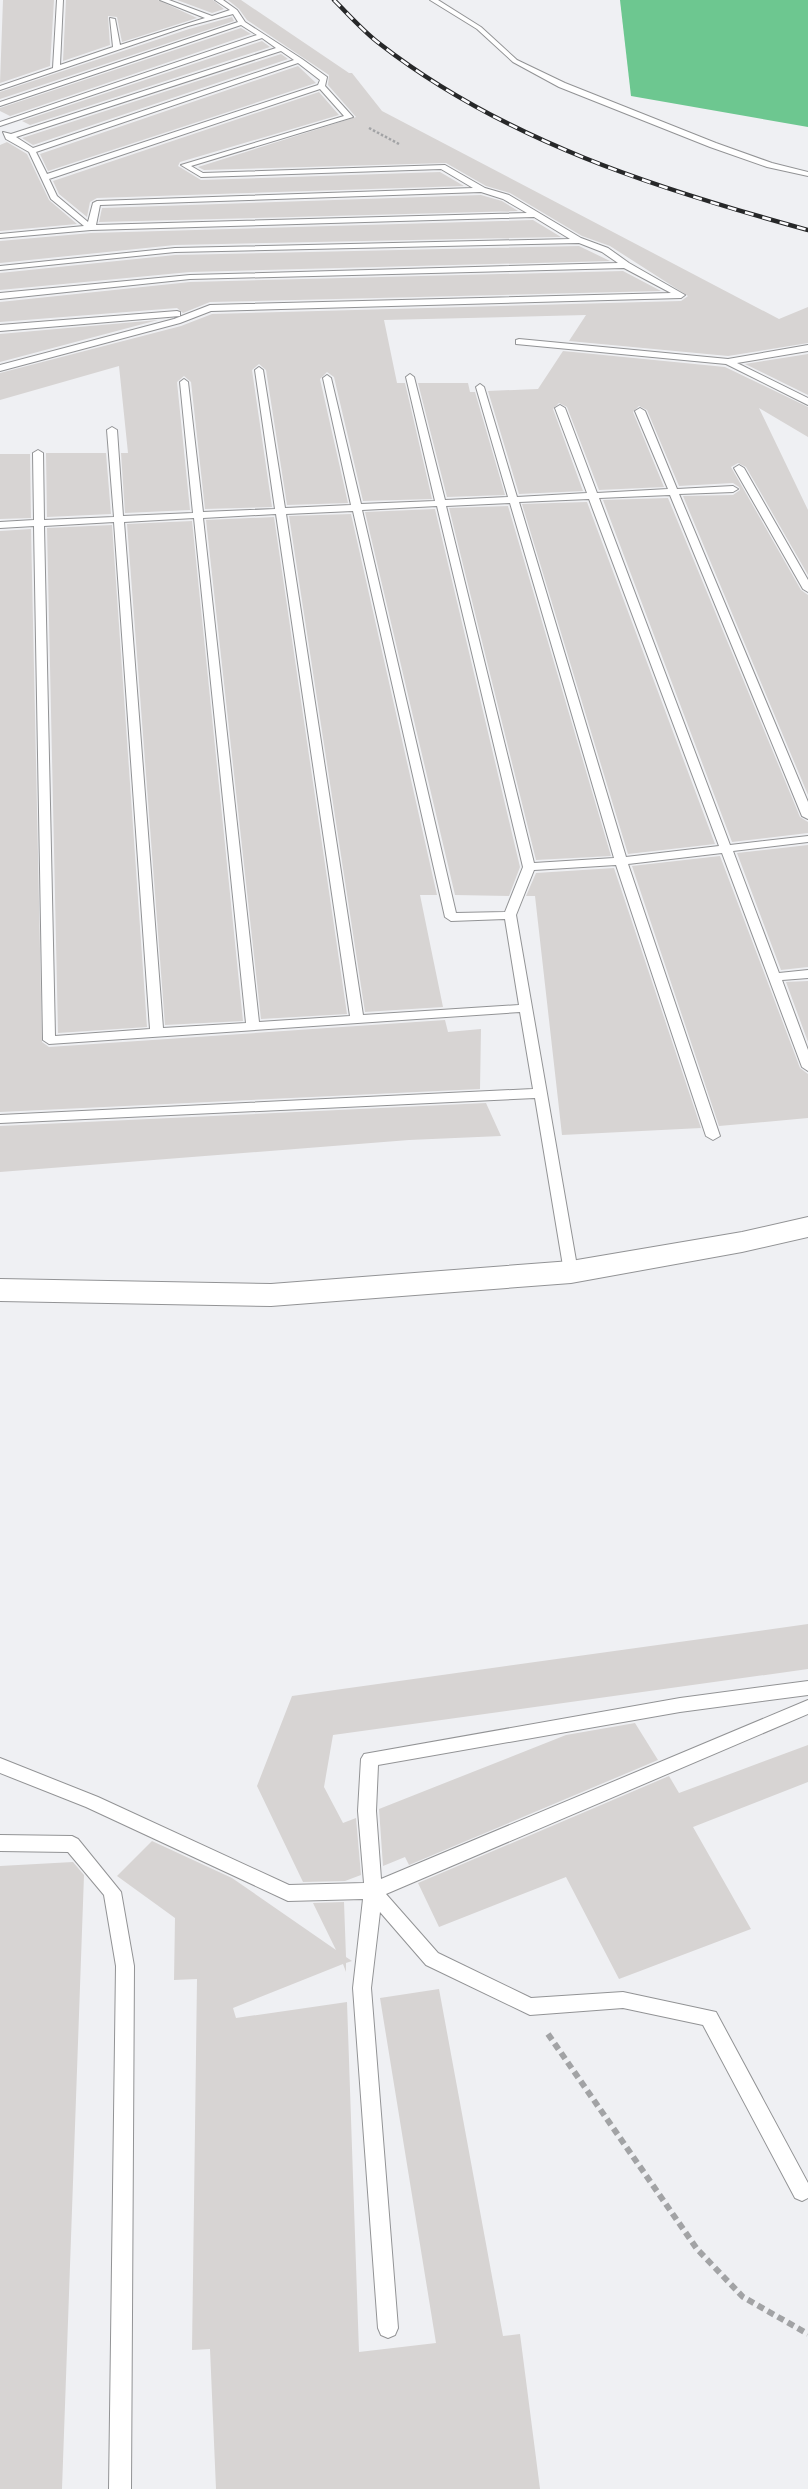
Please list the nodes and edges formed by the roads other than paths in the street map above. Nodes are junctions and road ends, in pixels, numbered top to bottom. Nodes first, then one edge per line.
1 (61, 0) edge
2 (163, 0) edge
3 (218, 0) edge
4 (433, 0) edge
5 (235, 11) junction
6 (212, 18) junction
7 (112, 19) dead end
8 (242, 23) junction
9 (262, 36) junction
10 (117, 48) junction
11 (282, 48) junction
12 (300, 60) junction
13 (56, 70) junction
14 (321, 86) junction
15 (0, 88) edge
16 (0, 104) edge
17 (0, 126) edge
18 (9, 137) junction
19 (32, 151) junction
20 (808, 174) edge
21 (44, 178) junction
22 (482, 190) junction
23 (533, 215) junction
24 (92, 228) junction
25 (0, 236) edge
26 (578, 240) junction
27 (626, 265) junction
28 (0, 268) edge
29 (0, 296) edge
30 (197, 313) junction
31 (0, 328) edge
32 (519, 342) dead end
33 (808, 348) edge
34 (728, 362) junction
35 (0, 368) edge
36 (259, 370) dead end
37 (410, 377) dead end
38 (327, 378) dead end
39 (184, 382) dead end
40 (480, 387) dead end
41 (808, 402) edge
42 (560, 408) dead end
43 (640, 411) dead end
44 (112, 430) dead end
45 (38, 453) dead end
46 (739, 468) dead end
47 (733, 489) dead end
48 (673, 492) junction
49 (593, 496) junction
50 (514, 500) junction
51 (440, 503) junction
52 (357, 507) junction
53 (280, 511) junction
54 (198, 515) junction
55 (119, 519) junction
56 (39, 523) junction
57 (0, 525) edge
58 (808, 589) edge
59 (808, 816) edge
60 (808, 839) edge
61 (726, 849) junction
62 (621, 861) junction
63 (529, 867) junction
64 (510, 915) junction
65 (808, 974) edge
66 (774, 977) junction
67 (526, 1008) junction
68 (357, 1019) junction
69 (253, 1026) junction
70 (157, 1033) junction
71 (808, 1066) edge
72 (541, 1093) junction
73 (0, 1119) edge
74 (713, 1136) dead end
75 (808, 1227) edge
76 (571, 1272) junction
77 (0, 1290) edge
78 (808, 1688) edge
79 (808, 1707) edge
80 (0, 1765) edge
81 (0, 1843) edge
82 (373, 1891) junction
83 (802, 2192) dead end
84 (388, 2328) dead end
85 (120, 2489) edge

1 - 13 lane
2 - 6 lane
3 - 5 lane
4 - 20 lane
5 - 6 lane
5 - 8 lane
6 - 10 lane
7 - 10 lane
8 - 9 lane
8 - 16 lane
9 - 11 lane
9 - 17 lane
10 - 13 lane
11 - 12 lane
11 - 18 lane
12 - 14 lane
12 - 19 lane
13 - 15 lane
14 - 21 lane
14 - 22 lane
17 - 18 lane
18 - 19 lane
19 - 21 lane
21 - 24 lane
22 - 23 lane
22 - 24 lane
23 - 24 lane
23 - 26 lane
24 - 25 lane
26 - 27 lane
26 - 28 lane
27 - 29 lane
27 - 30 lane
30 - 31 lane
30 - 35 lane
32 - 34 lane
33 - 34 lane
34 - 41 lane
36 - 53 lane
37 - 51 lane
38 - 52 lane
39 - 54 lane
40 - 50 lane
42 - 49 lane
43 - 48 lane
44 - 55 lane
45 - 56 lane
46 - 58 lane
47 - 48 lane
48 - 49 lane
48 - 59 lane
49 - 50 lane
49 - 61 lane
50 - 51 lane
50 - 62 lane
51 - 52 lane
51 - 63 lane
52 - 53 lane
52 - 64 lane
53 - 54 lane
53 - 68 lane
54 - 55 lane
54 - 69 lane
55 - 56 lane
55 - 70 lane
56 - 57 lane
56 - 70 lane
60 - 61 lane
61 - 62 lane
61 - 66 lane
62 - 63 lane
62 - 74 lane
63 - 64 lane
64 - 67 lane
65 - 66 lane
66 - 71 lane
67 - 68 lane
67 - 72 lane
68 - 69 lane
69 - 70 lane
72 - 73 lane
72 - 76 lane
75 - 76 street
76 - 77 street
78 - 82 lane
79 - 82 lane
80 - 82 lane
81 - 85 lane
82 - 83 lane
82 - 84 lane

